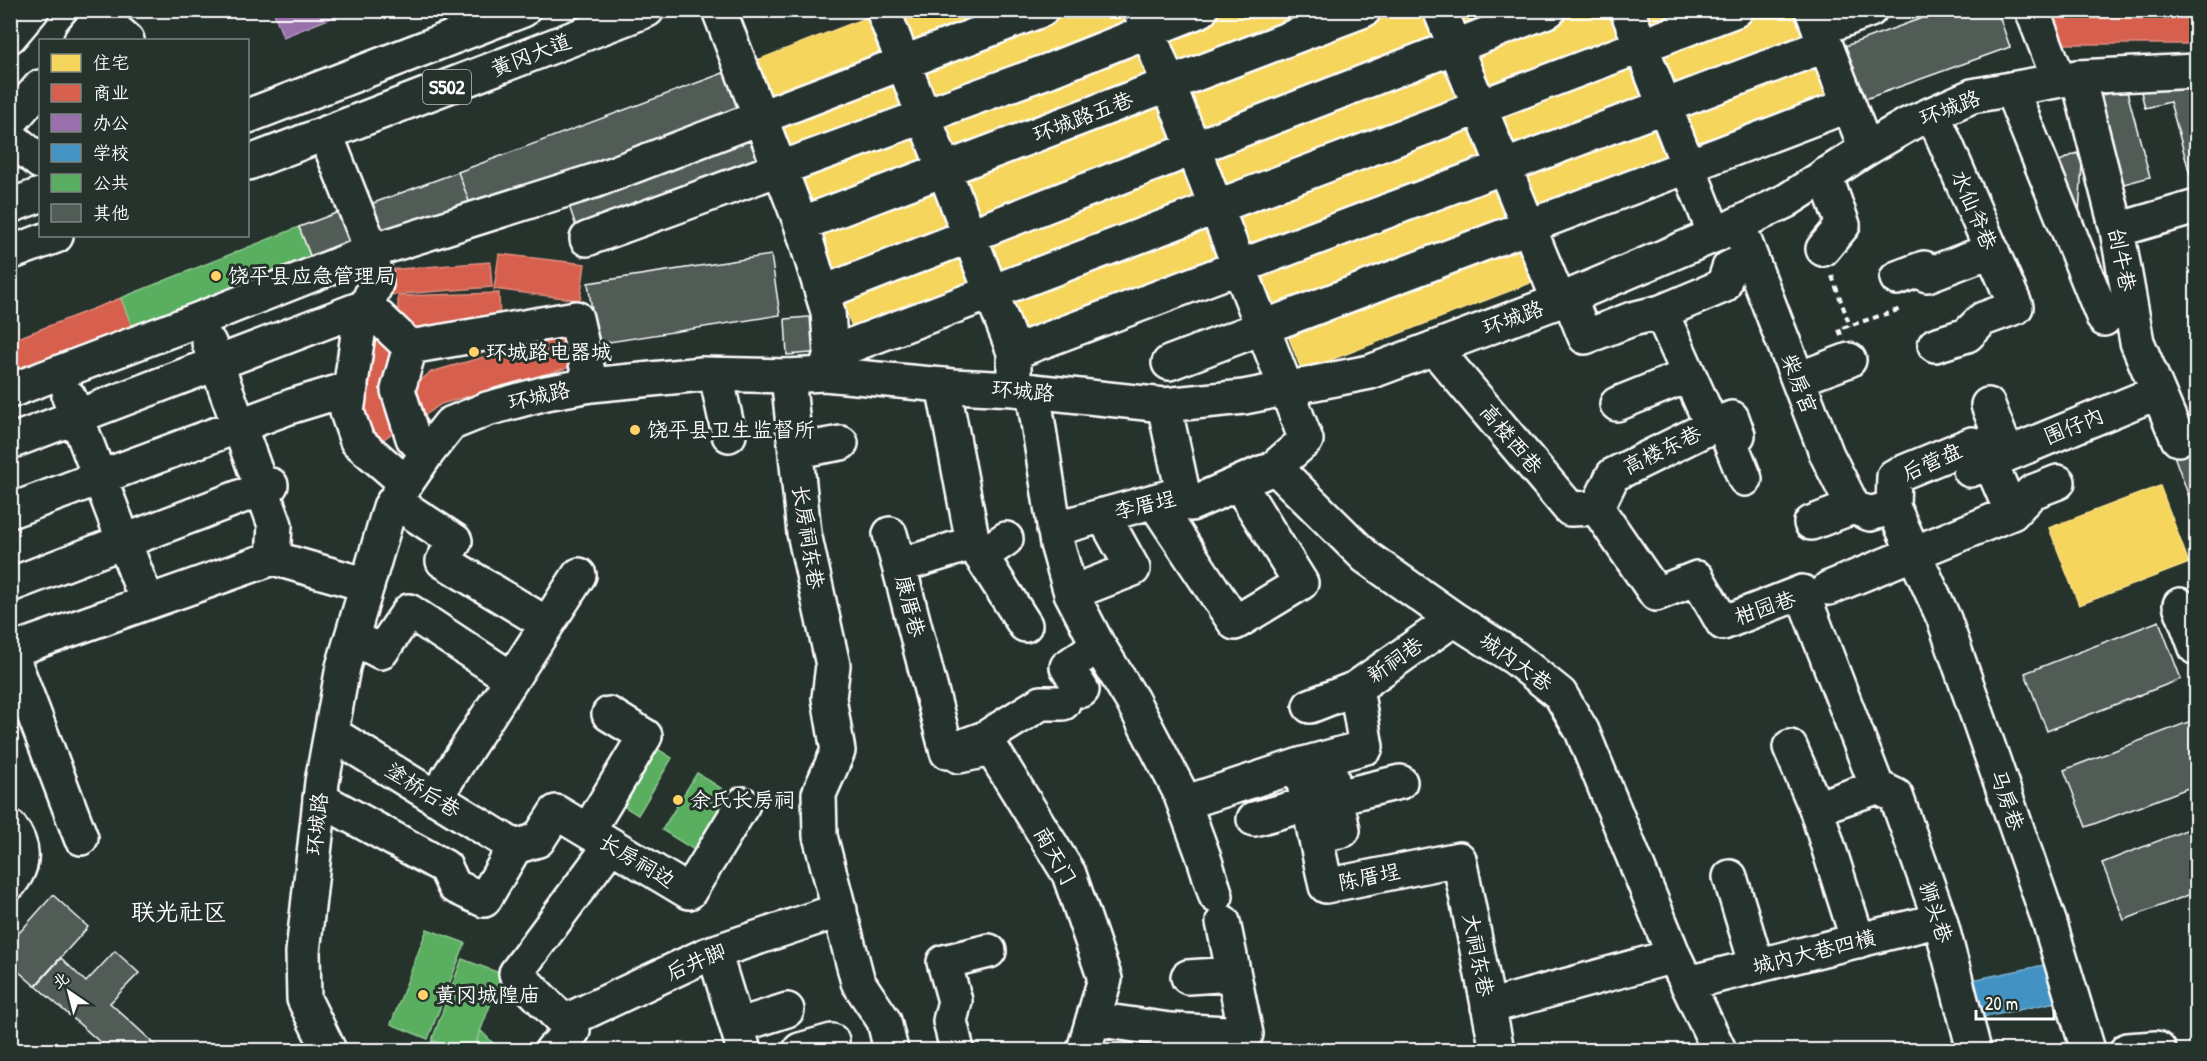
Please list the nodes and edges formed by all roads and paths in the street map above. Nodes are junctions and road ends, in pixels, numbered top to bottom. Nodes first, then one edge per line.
1 (32, 10) edge
2 (647, 10) edge
3 (719, 10) edge
4 (883, 10) edge
5 (1041, 10) edge
6 (1140, 10) edge
7 (1201, 10) edge
8 (1364, 10) edge
9 (1440, 10) edge
10 (1549, 10) edge
11 (1627, 10) edge
12 (1736, 10) edge
13 (1870, 10) edge
14 (2032, 10) edge
15 (95, 20) edge
16 (510, 20) edge
17 (1819, 28) edge
18 (10, 36) edge
19 (125, 39) edge
20 (2196, 71) edge
21 (2069, 79) junction
22 (39, 88) edge
23 (2011, 89) junction
24 (1849, 105) junction
25 (1933, 114) junction
26 (249, 116) edge
27 (10, 122) edge
28 (10, 137) edge
29 (1866, 148) junction
30 (332, 150) dead end
31 (39, 161) edge
32 (249, 163) edge
33 (1826, 175) junction
34 (39, 195) edge
35 (10, 206) edge
36 (2196, 207) edge
37 (801, 224) junction
38 (1726, 230) junction
39 (2117, 230) junction
40 (53, 237) edge
41 (587, 239) dead end
42 (1992, 250) junction
43 (372, 252) junction
44 (10, 253) edge
45 (1751, 258) junction
46 (1827, 260) joint
47 (1902, 292) joint
48 (822, 293) junction
49 (1564, 299) junction
50 (367, 306) junction
51 (1661, 312) junction
52 (2104, 319) dead end
53 (200, 320) junction
54 (1850, 326) junction
55 (1935, 345) dead end
56 (410, 347) junction
57 (1434, 348) junction
58 (1014, 352) junction
59 (1846, 352) joint
60 (1169, 363) dead end
61 (827, 364) junction
62 (59, 372) junction
63 (716, 375) junction
64 (1689, 375) junction
65 (788, 376) junction
66 (1798, 380) junction
67 (591, 385) junction
68 (943, 385) junction
69 (1287, 387) junction
70 (351, 388) junction
71 (1023, 390) junction
72 (10, 391) edge
73 (2158, 392) junction
74 (1617, 404) dead end
75 (1164, 405) junction
76 (1988, 405) dead end
77 (77, 416) junction
78 (1712, 426) junction
79 (729, 435) dead end
80 (2178, 439) dead end
81 (10, 442) edge
82 (841, 443) dead end
83 (796, 452) junction
84 (427, 453) junction
85 (1989, 462) junction
86 (100, 478) junction
87 (1745, 479) dead end
88 (2058, 482) dead end
89 (271, 485) dead end
90 (400, 492) junction
91 (1168, 497) junction
92 (1853, 507) junction
93 (1893, 507) junction
94 (1597, 508) junction
95 (10, 511) edge
96 (2012, 513) junction
97 (1103, 515) junction
98 (1811, 524) dead end
99 (1054, 529) junction
100 (890, 534) dead end
101 (987, 546) junction
102 (1914, 554) junction
103 (273, 558) junction
104 (899, 566) junction
105 (579, 576) dead end
106 (10, 585) edge
107 (367, 585) junction
108 (1828, 588) dead end
109 (1071, 593) junction
110 (147, 602) junction
111 (2180, 605) dead end
112 (1454, 619) junction
113 (547, 624) junction
114 (1025, 624) dead end
115 (352, 637) junction
116 (1098, 645) junction
117 (2196, 648) edge
118 (10, 651) edge
119 (512, 679) junction
120 (1356, 688) junction
121 (1310, 706) dead end
122 (609, 714) dead end
123 (331, 733) junction
124 (1790, 747) dead end
125 (947, 752) junction
126 (1314, 761) junction
127 (1400, 782) dead end
128 (1877, 787) junction
129 (435, 798) junction
130 (320, 799) junction
131 (1322, 800) junction
132 (1184, 802) junction
133 (743, 804) dead end
134 (1816, 808) junction
135 (1254, 819) dead end
136 (10, 827) edge
137 (81, 838) dead end
138 (599, 838) junction
139 (515, 847) junction
140 (1459, 859) joint
141 (1730, 877) dead end
142 (10, 883) edge
143 (840, 910) junction
144 (1940, 920) junction
145 (1858, 941) junction
146 (989, 951) dead end
147 (714, 952) junction
148 (1757, 966) junction
149 (1681, 970) junction
150 (1233, 974) junction
151 (1188, 977) dead end
152 (1488, 1007) junction
153 (787, 1010) dead end
154 (1093, 1019) junction
155 (558, 1036) edge
156 (740, 1038) edge
157 (832, 1041) dead end
158 (329, 1050) edge
159 (800, 1050) edge
160 (891, 1050) edge
161 (957, 1050) edge
162 (1084, 1050) edge
163 (1497, 1050) edge
164 (1719, 1050) edge
165 (1974, 1050) edge
166 (2088, 1050) edge
167 (2127, 1050) edge
168 (2159, 1050) edge

1 - 18 main road
2 - 32 main road, 黄冈大道 / S502
3 - 37 main road
4 - 58 main road
5 - 43 main road
6 - 69 main road
7 - 41 main road
8 - 37 main road, 环城路五巷
9 - 49 main road
10 - 48 main road
11 - 38 main road, 柴房宫
12 - 61 main road
13 - 17 main road
14 - 21 main road, 刣牛巷
15 - 19 main road
16 - 26 main road, S502
17 - 24 main road
17 - 58 main road
20 - 21 main road, 环城路
21 - 23 main road, 环城路
21 - 39 main road, 刣牛巷
22 - 27 main road
23 - 25 main road, 环城路
23 - 52 main road, 刣牛巷
24 - 29 main road
24 - 60 main road
25 - 29 main road, 环城路
25 - 42 main road, 水仙爷巷
28 - 31 main road
29 - 33 main road, 环城路
30 - 43 main road
33 - 38 main road, 环城路
33 - 46 main road
34 - 35 main road
36 - 39 main road
37 - 48 main road
38 - 45 main road, 柴房宫
38 - 49 main road, 环城路
39 - 73 main road, 刣牛巷
40 - 44 main road
42 - 47 main road
42 - 55 main road, 水仙爷巷
43 - 50 main road
43 - 53 main road
45 - 51 main road
45 - 66 main road, 柴房宫
46 - 54 path
47 - 54 path
48 - 61 main road
49 - 51 main road
49 - 57 main road, 环城路
50 - 56 main road
50 - 70 main road
50 - 77 main road
51 - 64 main road, 高楼东巷
53 - 62 main road
53 - 103 main road
54 - 59 path
56 - 67 main road
56 - 84 main road
57 - 69 main road, 环城路
57 - 94 main road, 高楼西巷
58 - 71 main road
59 - 66 main road
61 - 65 main road, 环城路
61 - 68 main road, 环城路
62 - 72 main road
62 - 77 main road
63 - 65 main road, 环城路
63 - 67 main road, 环城路
63 - 79 main road
64 - 74 main road
64 - 78 main road, 高楼东巷
65 - 83 main road, 长房祠东巷
66 - 92 main road, 柴房宫
67 - 84 main road, 环城路
68 - 71 main road, 环城路
68 - 101 main road
69 - 75 main road, 环城路
69 - 112 main road, 城内大巷
70 - 86 main road
70 - 90 main road
71 - 75 main road, 环城路
71 - 99 main road
73 - 80 main road, 刣牛巷
73 - 85 main road, 围仔内
75 - 91 main road
76 - 85 main road
77 - 81 main road
77 - 86 main road
78 - 87 main road, 高楼东巷
78 - 94 main road, 高楼东巷
82 - 83 main road
83 - 143 main road, 长房祠东巷
84 - 90 main road, 环城路
85 - 93 main road, 后营盘
85 - 96 main road
86 - 95 main road
86 - 110 main road
88 - 96 main road
89 - 106 main road
90 - 107 main road, 环城路
90 - 113 main road
91 - 91 main road, 李厝埕
91 - 97 main road, 李厝埕
92 - 93 main road, 后营盘
92 - 98 main road
93 - 102 main road, 后营盘
94 - 128 main road, 柑园巷
96 - 102 main road
97 - 99 main road, 李厝埕
97 - 109 main road
99 - 109 main road
100 - 104 main road
101 - 104 main road, 康厝巷
101 - 114 main road
102 - 108 main road
102 - 166 main road, 马房巷
103 - 107 main road
103 - 110 main road
104 - 125 main road, 康厝巷
105 - 113 main road
107 - 115 main road, 环城路
109 - 116 main road
110 - 118 main road
111 - 117 main road
112 - 120 main road, 新祠巷
112 - 149 main road, 城内大巷
113 - 119 main road
115 - 119 main road
115 - 123 main road, 环城路
116 - 125 main road
116 - 132 main road
118 - 137 main road
119 - 129 main road
120 - 121 main road
120 - 126 main road, 新祠巷
122 - 138 main road, 长房祠边
123 - 129 main road, 塗桥后巷
123 - 130 main road, 环城路
124 - 134 main road
125 - 154 main road, 南天门
126 - 131 main road, 陈厝埕
126 - 132 main road
127 - 131 main road
128 - 134 main road
128 - 144 main road, 狮头巷
129 - 139 main road, 塗桥后巷
130 - 139 main road
130 - 158 main road, 环城路
131 - 135 main road
131 - 140 main road, 陈厝埕
132 - 150 main road
133 - 138 main road, 长房祠边
134 - 145 main road
136 - 142 main road
138 - 139 main road, 长房祠边
138 - 155 main road, 后井脚
140 - 152 main road, 大祠东巷
141 - 148 main road
143 - 147 main road, 后井脚
143 - 160 main road
144 - 145 main road, 城内大巷四横
144 - 165 main road, 狮头巷
145 - 148 main road, 城内大巷四横
146 - 161 main road
147 - 155 main road, 后井脚
147 - 156 main road
148 - 149 main road, 城内大巷四横
149 - 152 main road, 城内大巷四横
149 - 164 main road, 城内大巷
150 - 151 main road
150 - 154 main road
152 - 163 main road, 大祠东巷
153 - 156 main road
154 - 162 main road, 南天门
157 - 159 main road
167 - 168 main road

